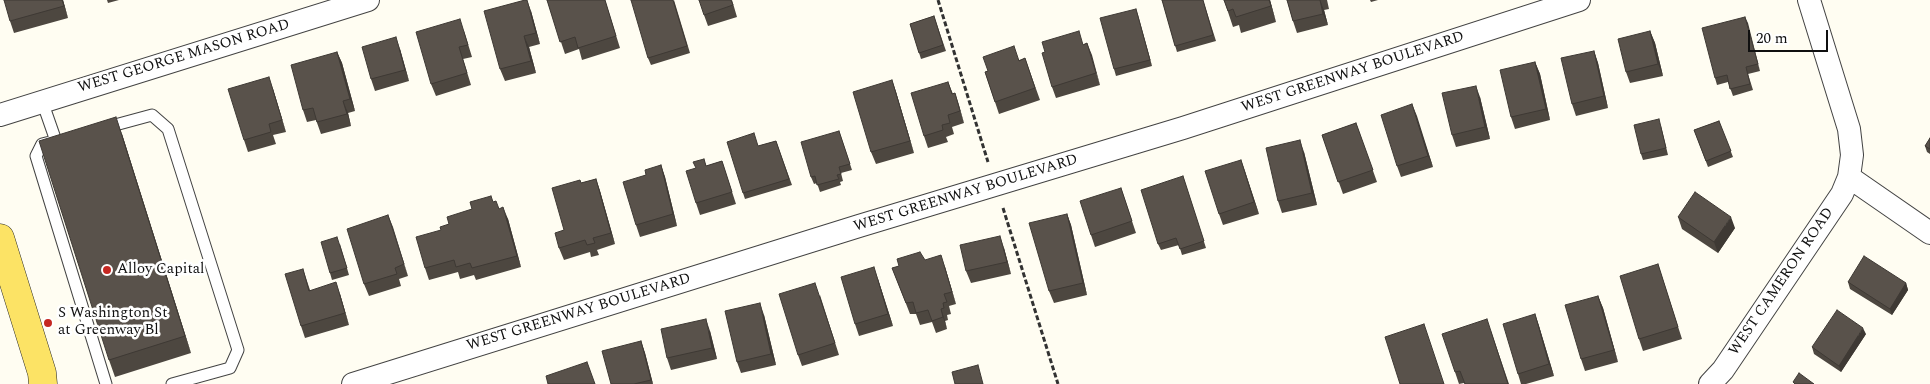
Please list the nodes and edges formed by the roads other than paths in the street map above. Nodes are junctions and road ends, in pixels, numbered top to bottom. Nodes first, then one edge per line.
1 (368, 0) edge
2 (1579, 0) edge
3 (1809, 0) edge
4 (42, 101) junction
5 (0, 115) edge
6 (94, 130) edge
7 (1849, 177) junction
8 (1930, 233) edge
9 (0, 238) edge
10 (43, 384) edge
11 (106, 384) edge
12 (172, 384) edge
13 (352, 384) edge
14 (1710, 384) edge

1 - 4 street, WEST GEORGE MASON ROAD
2 - 13 street, WEST GREENWAY BOULEVARD
3 - 7 street, WEST CAMERON ROAD
4 - 5 street, WEST GEORGE MASON ROAD
4 - 11 lane
6 - 12 lane
7 - 8 street
7 - 14 street, WEST CAMERON ROAD
9 - 10 main road

